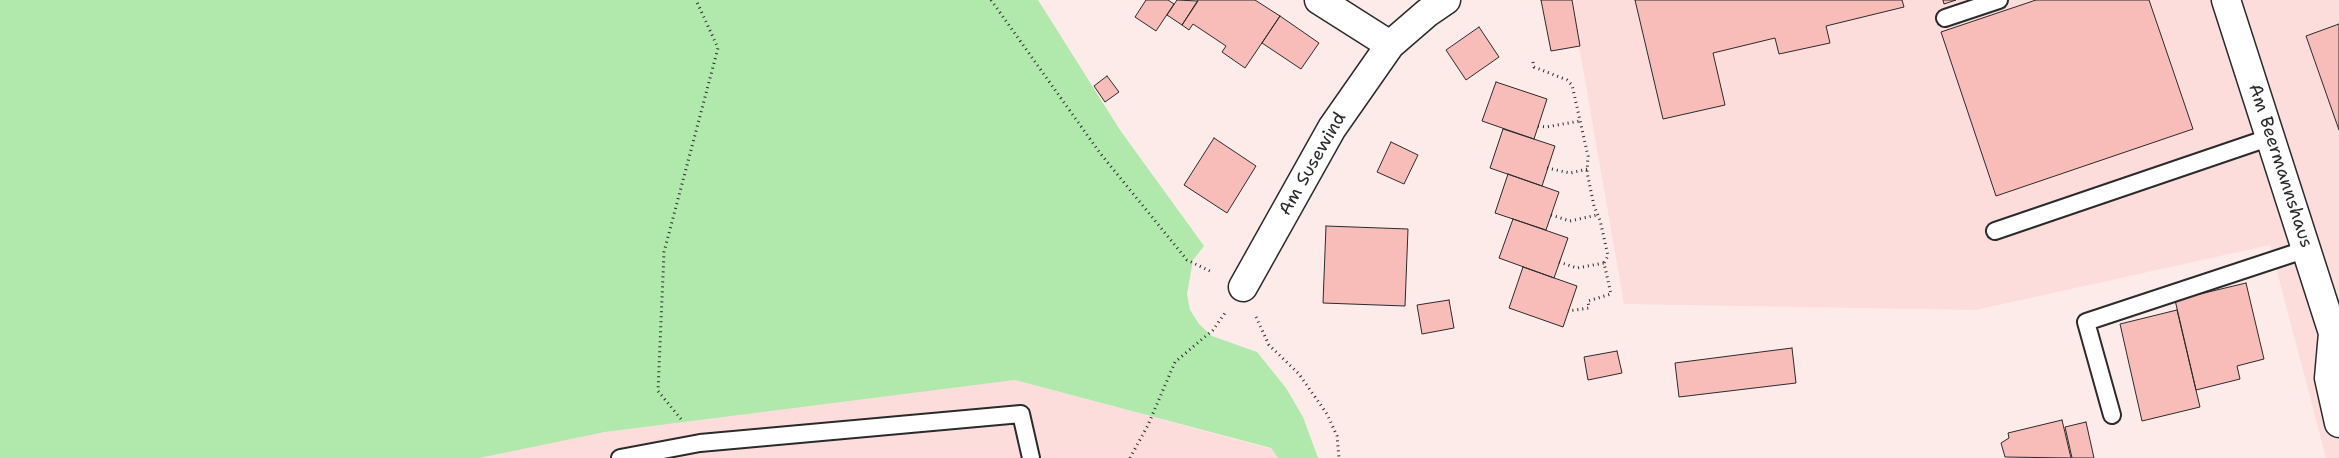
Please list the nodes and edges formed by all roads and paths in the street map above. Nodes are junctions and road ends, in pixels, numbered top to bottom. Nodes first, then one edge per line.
1 (696, 0) edge
2 (991, 0) edge
3 (1318, 0) edge
4 (1446, 0) edge
5 (2000, 0) edge
6 (2226, 0) edge
7 (1945, 18) dead end
8 (1390, 46) junction
9 (1533, 62) dead end
10 (1580, 121) junction
11 (1538, 126) dead end
12 (2271, 138) junction
13 (1547, 168) dead end
14 (1588, 169) junction
15 (1551, 215) dead end
16 (1596, 215) junction
17 (1995, 231) dead end
18 (2307, 249) junction
19 (1559, 262) dead end
20 (1604, 263) junction
21 (1243, 287) junction
22 (1568, 311) dead end
23 (2336, 337) edge
24 (2112, 415) dead end
25 (2339, 423) edge
26 (700, 443) junction
27 (620, 458) edge
28 (1031, 458) edge
29 (1130, 458) edge
30 (1338, 458) edge

1 - 26 path
2 - 21 path
3 - 8 street
4 - 8 street, Am Susewind
5 - 7 lane
6 - 12 street, Am Beermannshaus
8 - 21 street, Am Susewind
9 - 10 path
10 - 11 path
10 - 14 path
12 - 17 lane
12 - 18 street, Am Beermannshaus
13 - 14 path
14 - 16 path
15 - 16 path
16 - 20 path
18 - 23 street, Am Beermannshaus
18 - 24 lane
19 - 20 path
20 - 22 path
21 - 29 path
21 - 30 path
23 - 25 street, Am Beermannshaus
26 - 27 lane
26 - 28 lane

